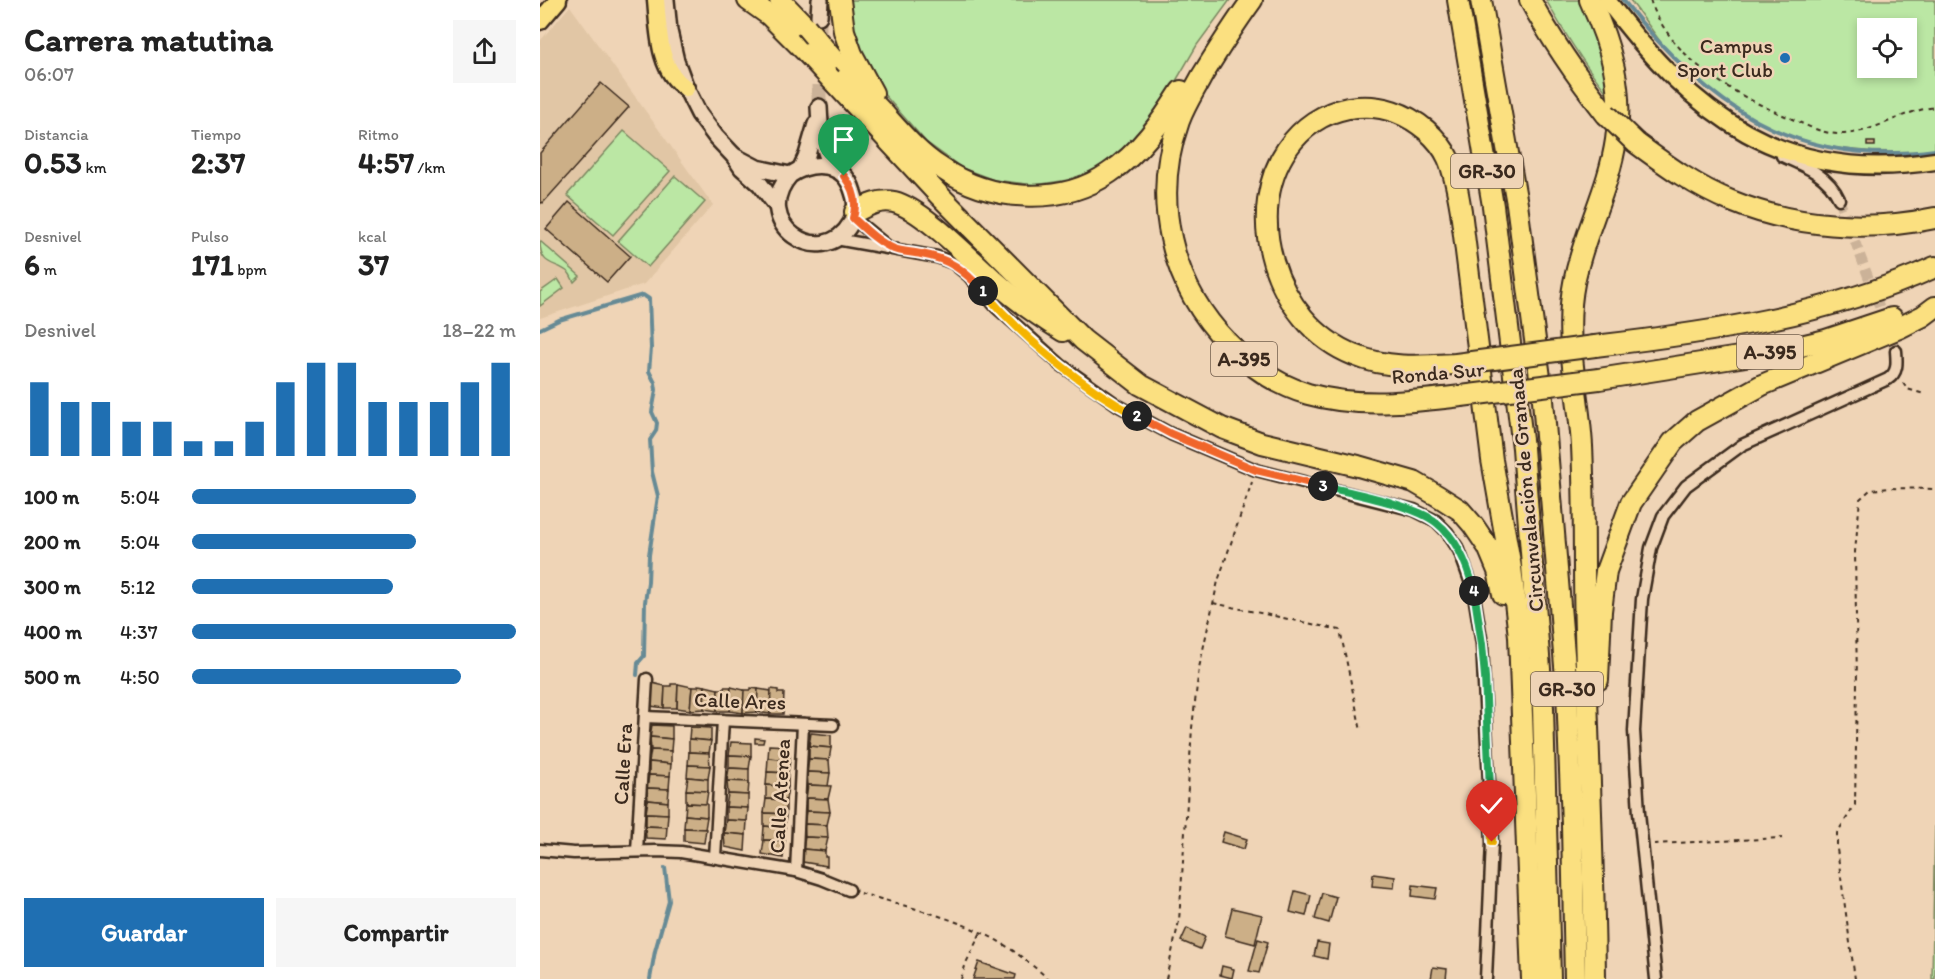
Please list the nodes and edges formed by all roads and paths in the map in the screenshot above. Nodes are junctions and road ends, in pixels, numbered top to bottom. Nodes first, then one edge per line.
1 (558, 0) edge
2 (748, 0) edge
3 (780, 0) edge
4 (819, 0) edge
5 (840, 0) edge
6 (1252, 0) edge
7 (1458, 0) edge
8 (1481, 0) edge
9 (1530, 0) edge
10 (1590, 0) edge
11 (1607, 0) edge
12 (1650, 0) edge
13 (664, 1) edge
14 (540, 21) edge
15 (812, 22) junction
16 (1226, 36) junction
17 (686, 88) joint
18 (1935, 107) edge
19 (880, 110) junction
20 (1754, 138) junction
21 (734, 156) junction
22 (1935, 161) edge
23 (834, 169) junction
24 (795, 171) junction
25 (1839, 200) tunnel mouth
26 (776, 205) junction
27 (854, 215) junction
28 (1935, 218) edge
29 (836, 239) junction
30 (897, 250) junction
31 (1935, 267) edge
32 (1935, 302) edge
33 (1935, 307) edge
34 (1083, 340) junction
35 (1896, 351) tunnel mouth
36 (1894, 375) junction
37 (1924, 394) dead end
38 (1256, 470) junction
39 (1935, 489) edge
40 (1213, 603) junction
41 (647, 679) dead end
42 (1522, 693) junction
43 (645, 717) junction
44 (723, 720) junction
45 (802, 724) junction
46 (833, 725) dead end
47 (1361, 731) dead end
48 (1590, 748) junction
49 (1783, 838) dead end
50 (1642, 845) junction
51 (540, 850) edge
52 (637, 851) junction
53 (716, 857) junction
54 (796, 871) junction
55 (849, 890) joint
56 (982, 932) junction
57 (961, 979) edge
58 (1049, 979) edge
59 (1166, 979) edge
60 (1486, 979) edge
61 (1533, 979) edge
62 (1550, 979) edge
63 (1575, 979) edge
64 (1594, 979) edge
65 (1656, 979) edge
66 (1855, 979) edge

1 - 14 main road
2 - 34 highway, bridge
3 - 15 highway
4 - 15 street
5 - 19 highway
6 - 16 highway
7 - 62 highway, Circunvalación de Granada / GR-30
8 - 63 highway, Circunvalación de Granada / GR-30
9 - 28 highway, bridge
10 - 48 highway
11 - 20 main road
12 - 18 path
13 - 17 main road
15 - 19 highway, bridge
16 - 19 highway
16 - 32 highway, Ronda Sur / A-395, bridge
17 - 21 street
20 - 22 main road
20 - 25 street
21 - 24 street
21 - 26 street
23 - 24 street
23 - 24 street
23 - 27 street
24 - 26 street
26 - 29 street
27 - 29 street
27 - 30 street
27 - 34 highway
29 - 30 street
30 - 38 street
31 - 42 highway, bridge
33 - 48 highway
34 - 42 highway
35 - 36 street
36 - 37 path
36 - 50 street
38 - 40 path
38 - 60 street
39 - 66 path
40 - 47 path
40 - 59 path
41 - 43 street, Calle Era
42 - 61 highway
43 - 44 street, Calle Ares
43 - 52 street, Calle Era
44 - 45 street, Calle Ares
44 - 53 street
45 - 46 street, Calle Ares
45 - 54 street, Calle Atenea
48 - 64 highway
49 - 50 path
50 - 65 street
51 - 52 street
52 - 53 street
53 - 54 street
54 - 55 street
55 - 56 path
56 - 57 path
56 - 58 path

